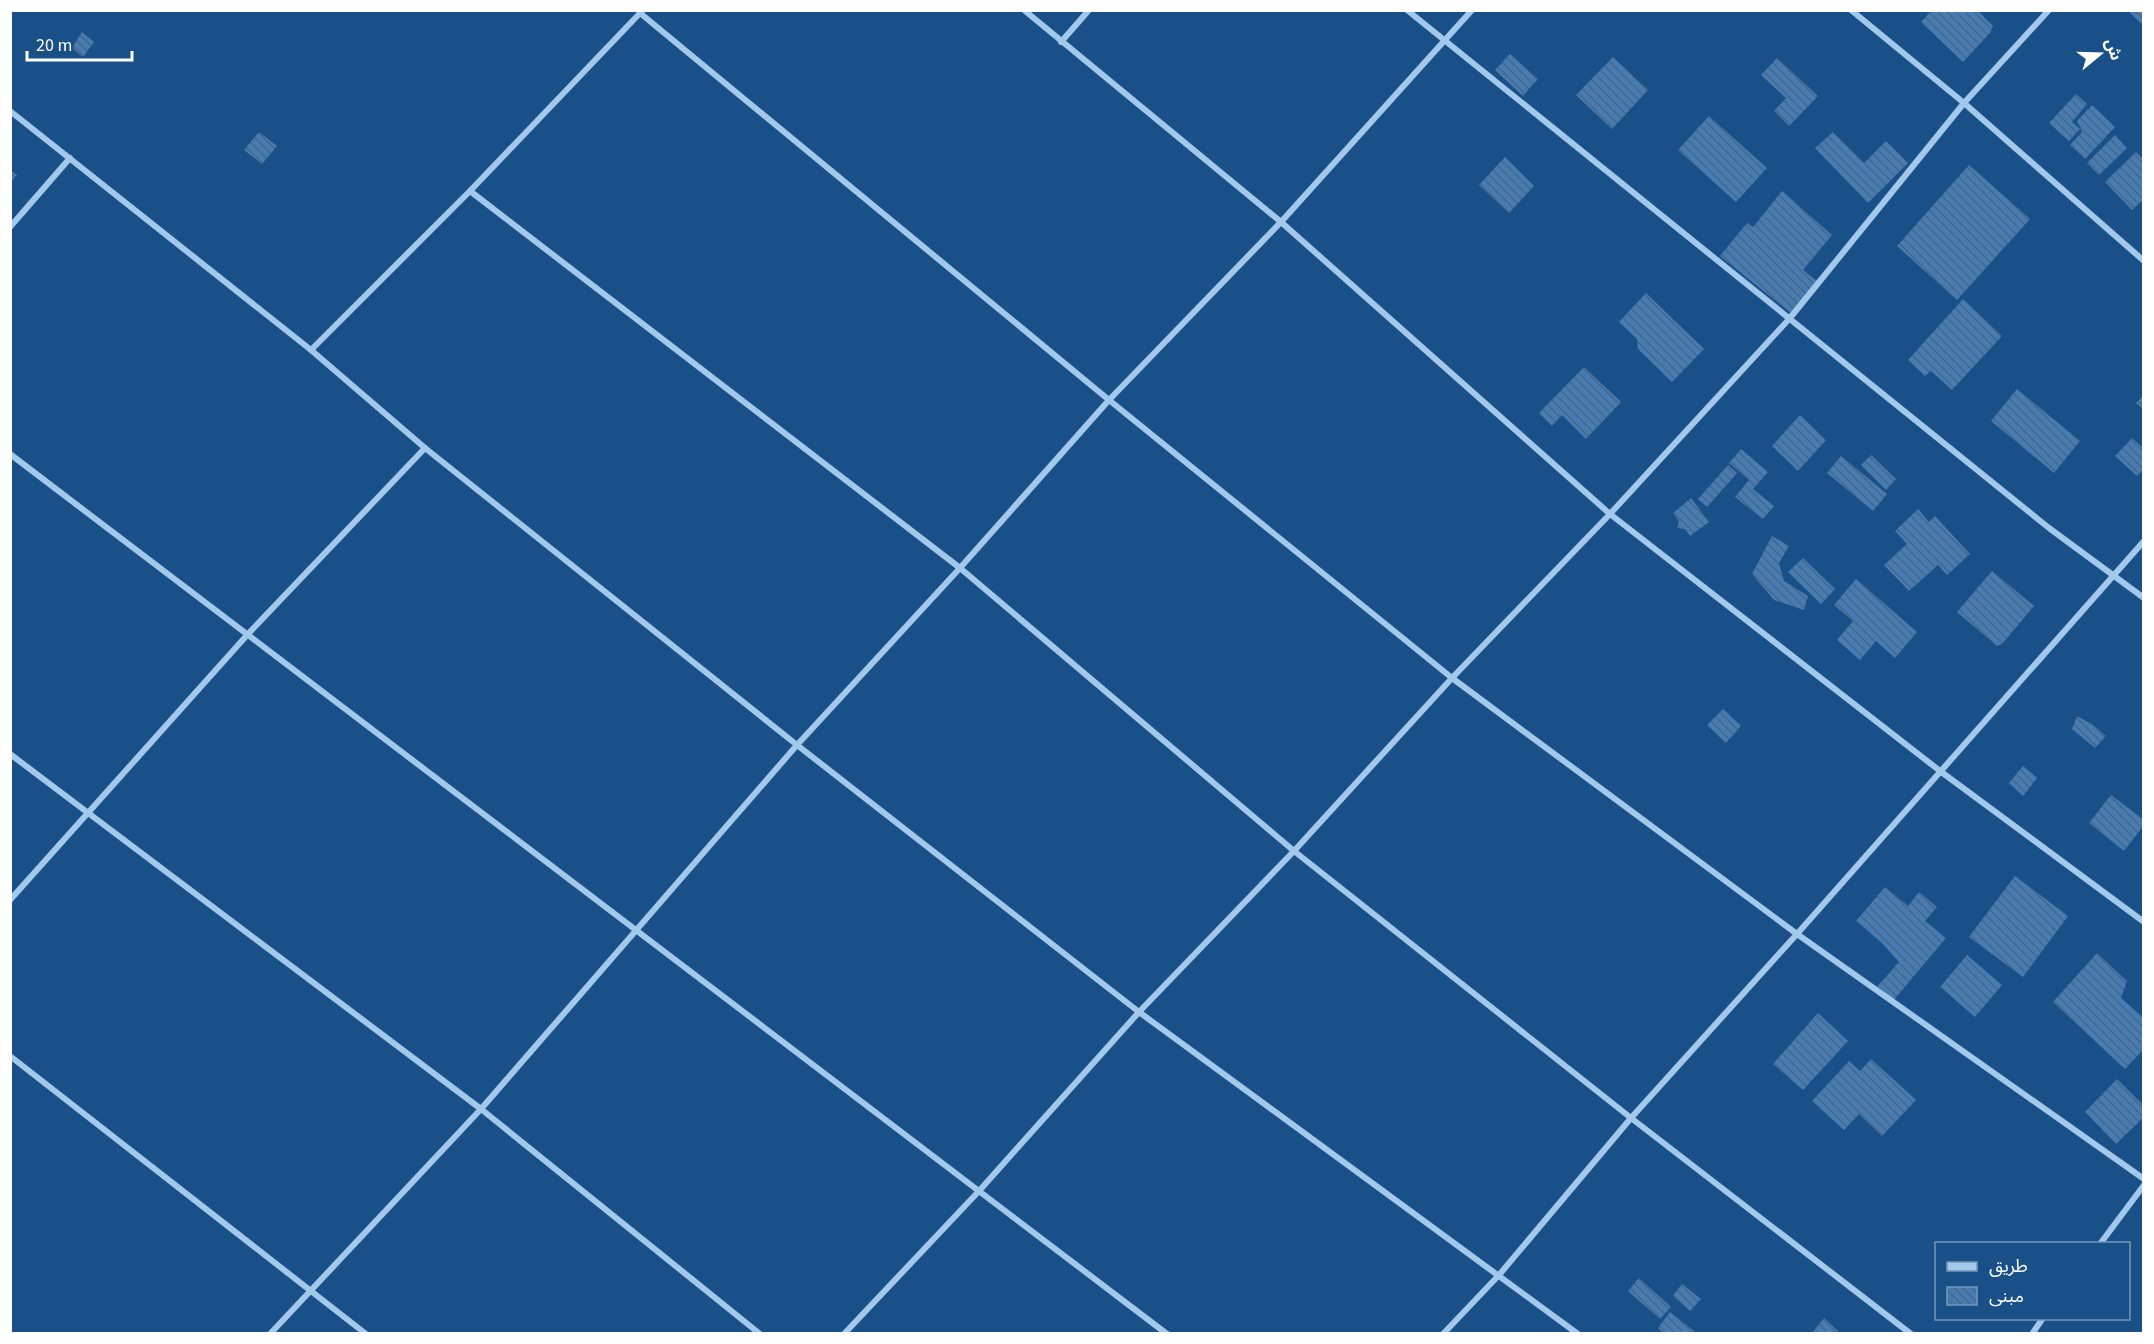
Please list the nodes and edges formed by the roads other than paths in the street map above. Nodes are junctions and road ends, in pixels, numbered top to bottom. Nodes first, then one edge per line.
1 (1023, 10) edge
2 (1089, 10) edge
3 (1407, 10) edge
4 (1472, 10) edge
5 (1851, 10) edge
6 (2049, 10) edge
7 (641, 12) edge
8 (1444, 41) junction
9 (1061, 42) junction
10 (1964, 103) junction
11 (10, 111) edge
12 (70, 158) junction
13 (470, 191) junction
14 (1281, 222) junction
15 (10, 227) edge
16 (2144, 261) edge
17 (1790, 318) junction
18 (311, 350) junction
19 (1109, 400) junction
20 (425, 448) junction
21 (10, 454) edge
22 (1610, 514) junction
23 (2144, 541) edge
24 (960, 568) junction
25 (2115, 575) junction
26 (2144, 598) edge
27 (248, 634) junction
28 (1452, 678) junction
29 (797, 745) junction
30 (10, 753) edge
31 (1941, 771) junction
32 (88, 813) junction
33 (1294, 851) junction
34 (10, 900) edge
35 (2144, 922) edge
36 (636, 931) junction
37 (1797, 934) junction
38 (1139, 1012) junction
39 (10, 1056) edge
40 (481, 1109) junction
41 (1631, 1118) junction
42 (2144, 1179) edge
43 (2144, 1185) edge
44 (979, 1191) junction
45 (2101, 1242) edge
46 (1499, 1275) junction
47 (311, 1291) junction
48 (2042, 1320) edge
49 (270, 1334) edge
50 (366, 1334) edge
51 (760, 1334) edge
52 (844, 1334) edge
53 (1167, 1334) edge
54 (1443, 1334) edge
55 (1578, 1334) edge
56 (1911, 1334) edge
57 (2032, 1334) edge

1 - 9 street
2 - 9 street
3 - 8 street
4 - 8 street
5 - 10 street
6 - 10 street
7 - 13 street
7 - 19 street
8 - 14 street
8 - 17 street
9 - 14 street
10 - 16 street
10 - 17 street
11 - 12 street
12 - 15 street
12 - 18 street
13 - 18 street
13 - 24 street
14 - 19 street
14 - 22 street
17 - 22 street
17 - 25 street
18 - 20 street
19 - 24 street
19 - 28 street
20 - 27 street
20 - 29 street
21 - 27 street
22 - 28 street
22 - 31 street
23 - 25 street
24 - 29 street
24 - 33 street
25 - 26 street
25 - 31 street
27 - 32 street
27 - 36 street
28 - 33 street
28 - 37 street
29 - 36 street
29 - 38 street
30 - 32 street
31 - 35 street
31 - 37 street
32 - 34 street
32 - 40 street
33 - 38 street
33 - 41 street
36 - 40 street
36 - 44 street
37 - 41 street
37 - 42 street
38 - 44 street
38 - 46 street
39 - 47 street
40 - 47 street
40 - 51 street
41 - 46 street
41 - 56 street
43 - 45 street
44 - 52 street
44 - 53 street
46 - 54 street
46 - 55 street
47 - 49 street
47 - 50 street
48 - 57 street

